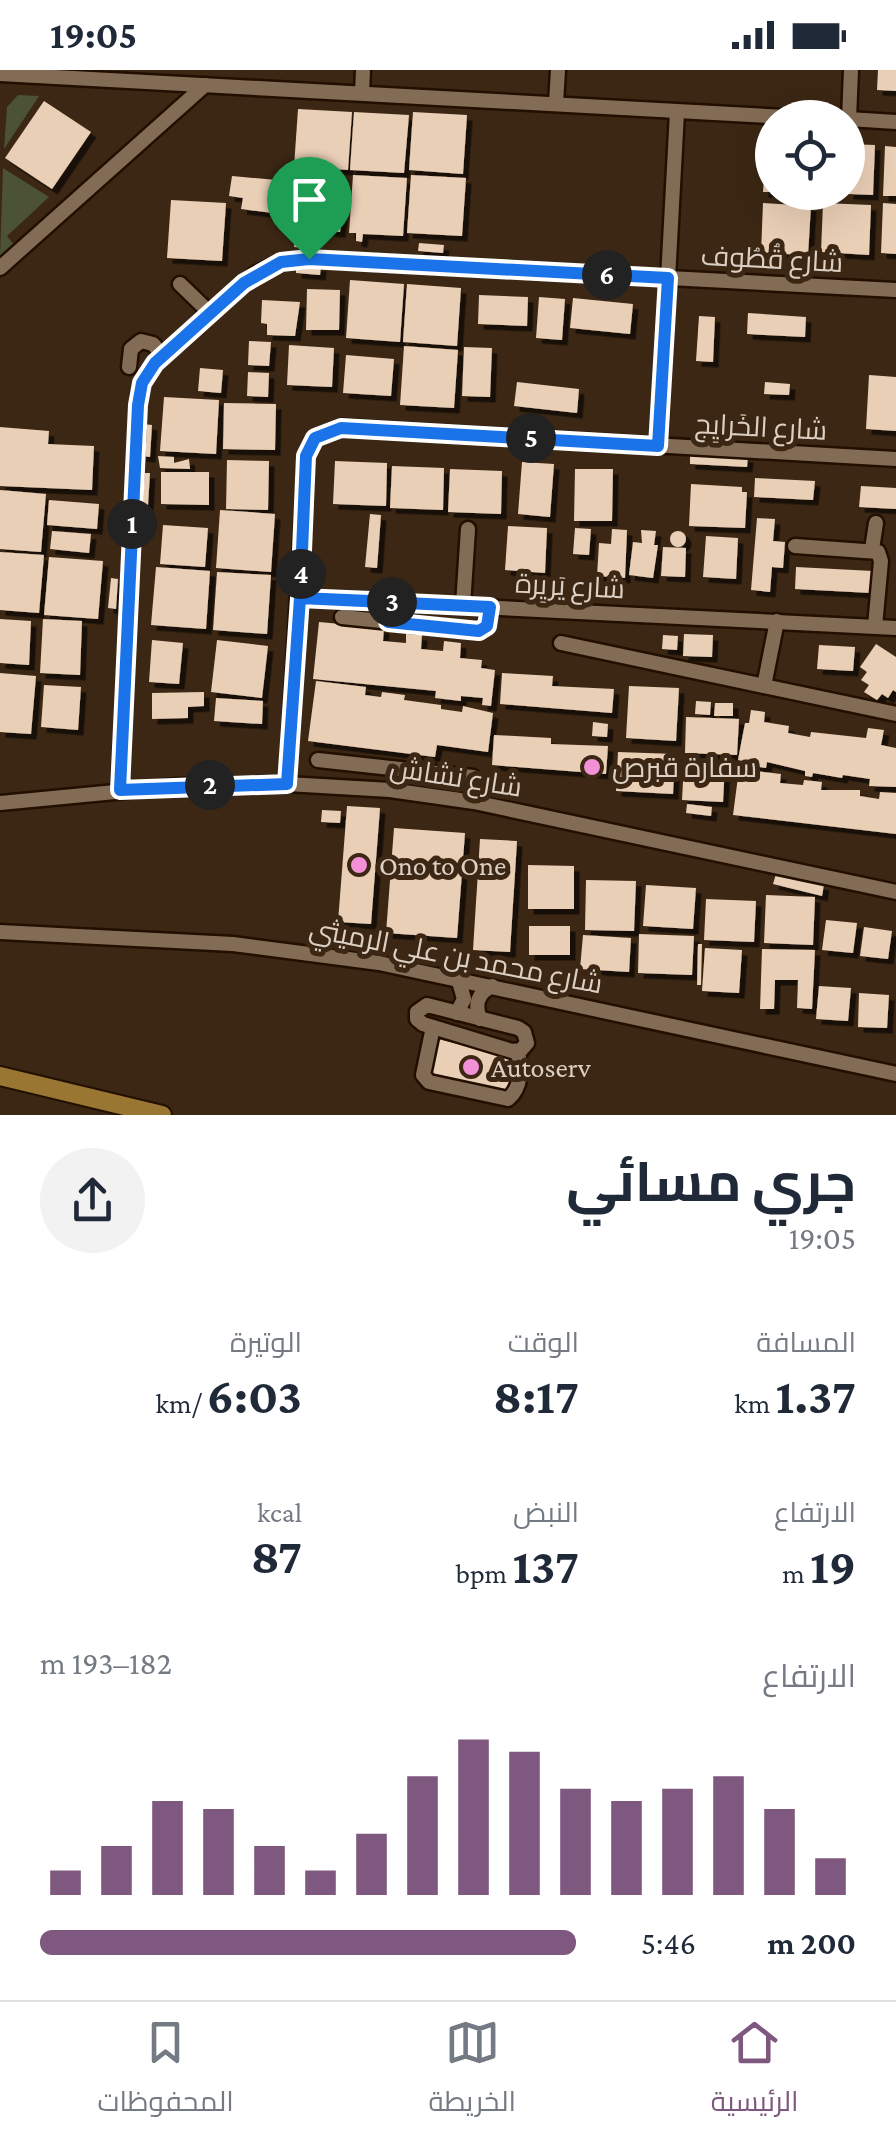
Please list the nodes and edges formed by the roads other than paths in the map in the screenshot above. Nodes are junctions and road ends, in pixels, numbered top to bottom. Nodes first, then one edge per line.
1 (363, 70) edge
2 (558, 70) edge
3 (851, 70) edge
4 (0, 74) edge
5 (205, 85) junction
6 (362, 93) junction
7 (849, 100) edge
8 (556, 103) junction
9 (677, 112) junction
10 (755, 116) edge
11 (865, 121) edge
12 (896, 122) edge
13 (0, 268) edge
14 (668, 278) junction
15 (180, 284) dead end
16 (896, 290) edge
17 (210, 313) junction
18 (164, 356) junction
19 (129, 367) dead end
20 (658, 446) junction
21 (896, 459) edge
22 (876, 523) dead end
23 (468, 530) dead end
24 (796, 546) dead end
25 (872, 550) junction
26 (300, 598) junction
27 (394, 602) junction
28 (462, 606) junction
29 (490, 607) junction
30 (342, 617) dead end
31 (776, 620) junction
32 (388, 622) junction
33 (875, 626) junction
34 (896, 628) edge
35 (561, 643) dead end
36 (764, 686) junction
37 (896, 714) edge
38 (318, 760) dead end
39 (393, 769) junction
40 (473, 778) dead end
41 (287, 784) junction
42 (120, 790) junction
43 (390, 790) junction
44 (0, 803) edge
45 (896, 892) edge
46 (0, 932) edge
47 (458, 978) junction
48 (492, 986) junction
49 (470, 1016) junction
50 (433, 1027) junction
51 (466, 1038) junction
52 (516, 1052) junction
53 (896, 1074) edge
54 (0, 1076) edge
55 (162, 1115) edge

1 - 6 street
2 - 8 street
3 - 7 street
4 - 5 street
5 - 6 street
5 - 13 street
6 - 8 street
8 - 9 street
9 - 10 street
9 - 14 street
11 - 12 street
14 - 16 street, شارع قُطُوف
14 - 17 street, شارع قُطُوف
14 - 20 street
15 - 17 street
17 - 18 street, شارع قُطُوف
18 - 19 street
18 - 42 street, شارع قُطُوف
20 - 21 street, شارع الخَرايِج
20 - 26 street, شارع الخَرايِج
22 - 25 street
23 - 28 street
24 - 25 street
25 - 33 street
26 - 27 street, شارع يَريِرة
26 - 41 street, شارع الخَرايِج
27 - 28 street, شارع يَريِرة
27 - 32 street
28 - 29 street, شارع يَريِرة
29 - 31 street, شارع يَريِرة
29 - 32 street
30 - 32 street
31 - 33 street, شارع يَريِرة
31 - 36 street
33 - 34 street, شارع يَريِرة
35 - 36 street, شارع يَريِرة
36 - 37 street, شارع يَريِرة
38 - 39 street
39 - 40 street
39 - 43 street
41 - 42 street, شارع نشاش
41 - 43 street, شارع نشاش
42 - 44 street, شارع نشاش
43 - 45 street, شارع نشاش
46 - 47 street, شارع محمد بن علي الرميثي
47 - 48 street, شارع محمد بن علي الرميثي
47 - 49 street
48 - 49 street
48 - 53 street, شارع محمد بن علي الرميثي
49 - 50 street
49 - 51 street
49 - 52 street
50 - 51 street
50 - 52 street
51 - 52 street
54 - 55 main road

